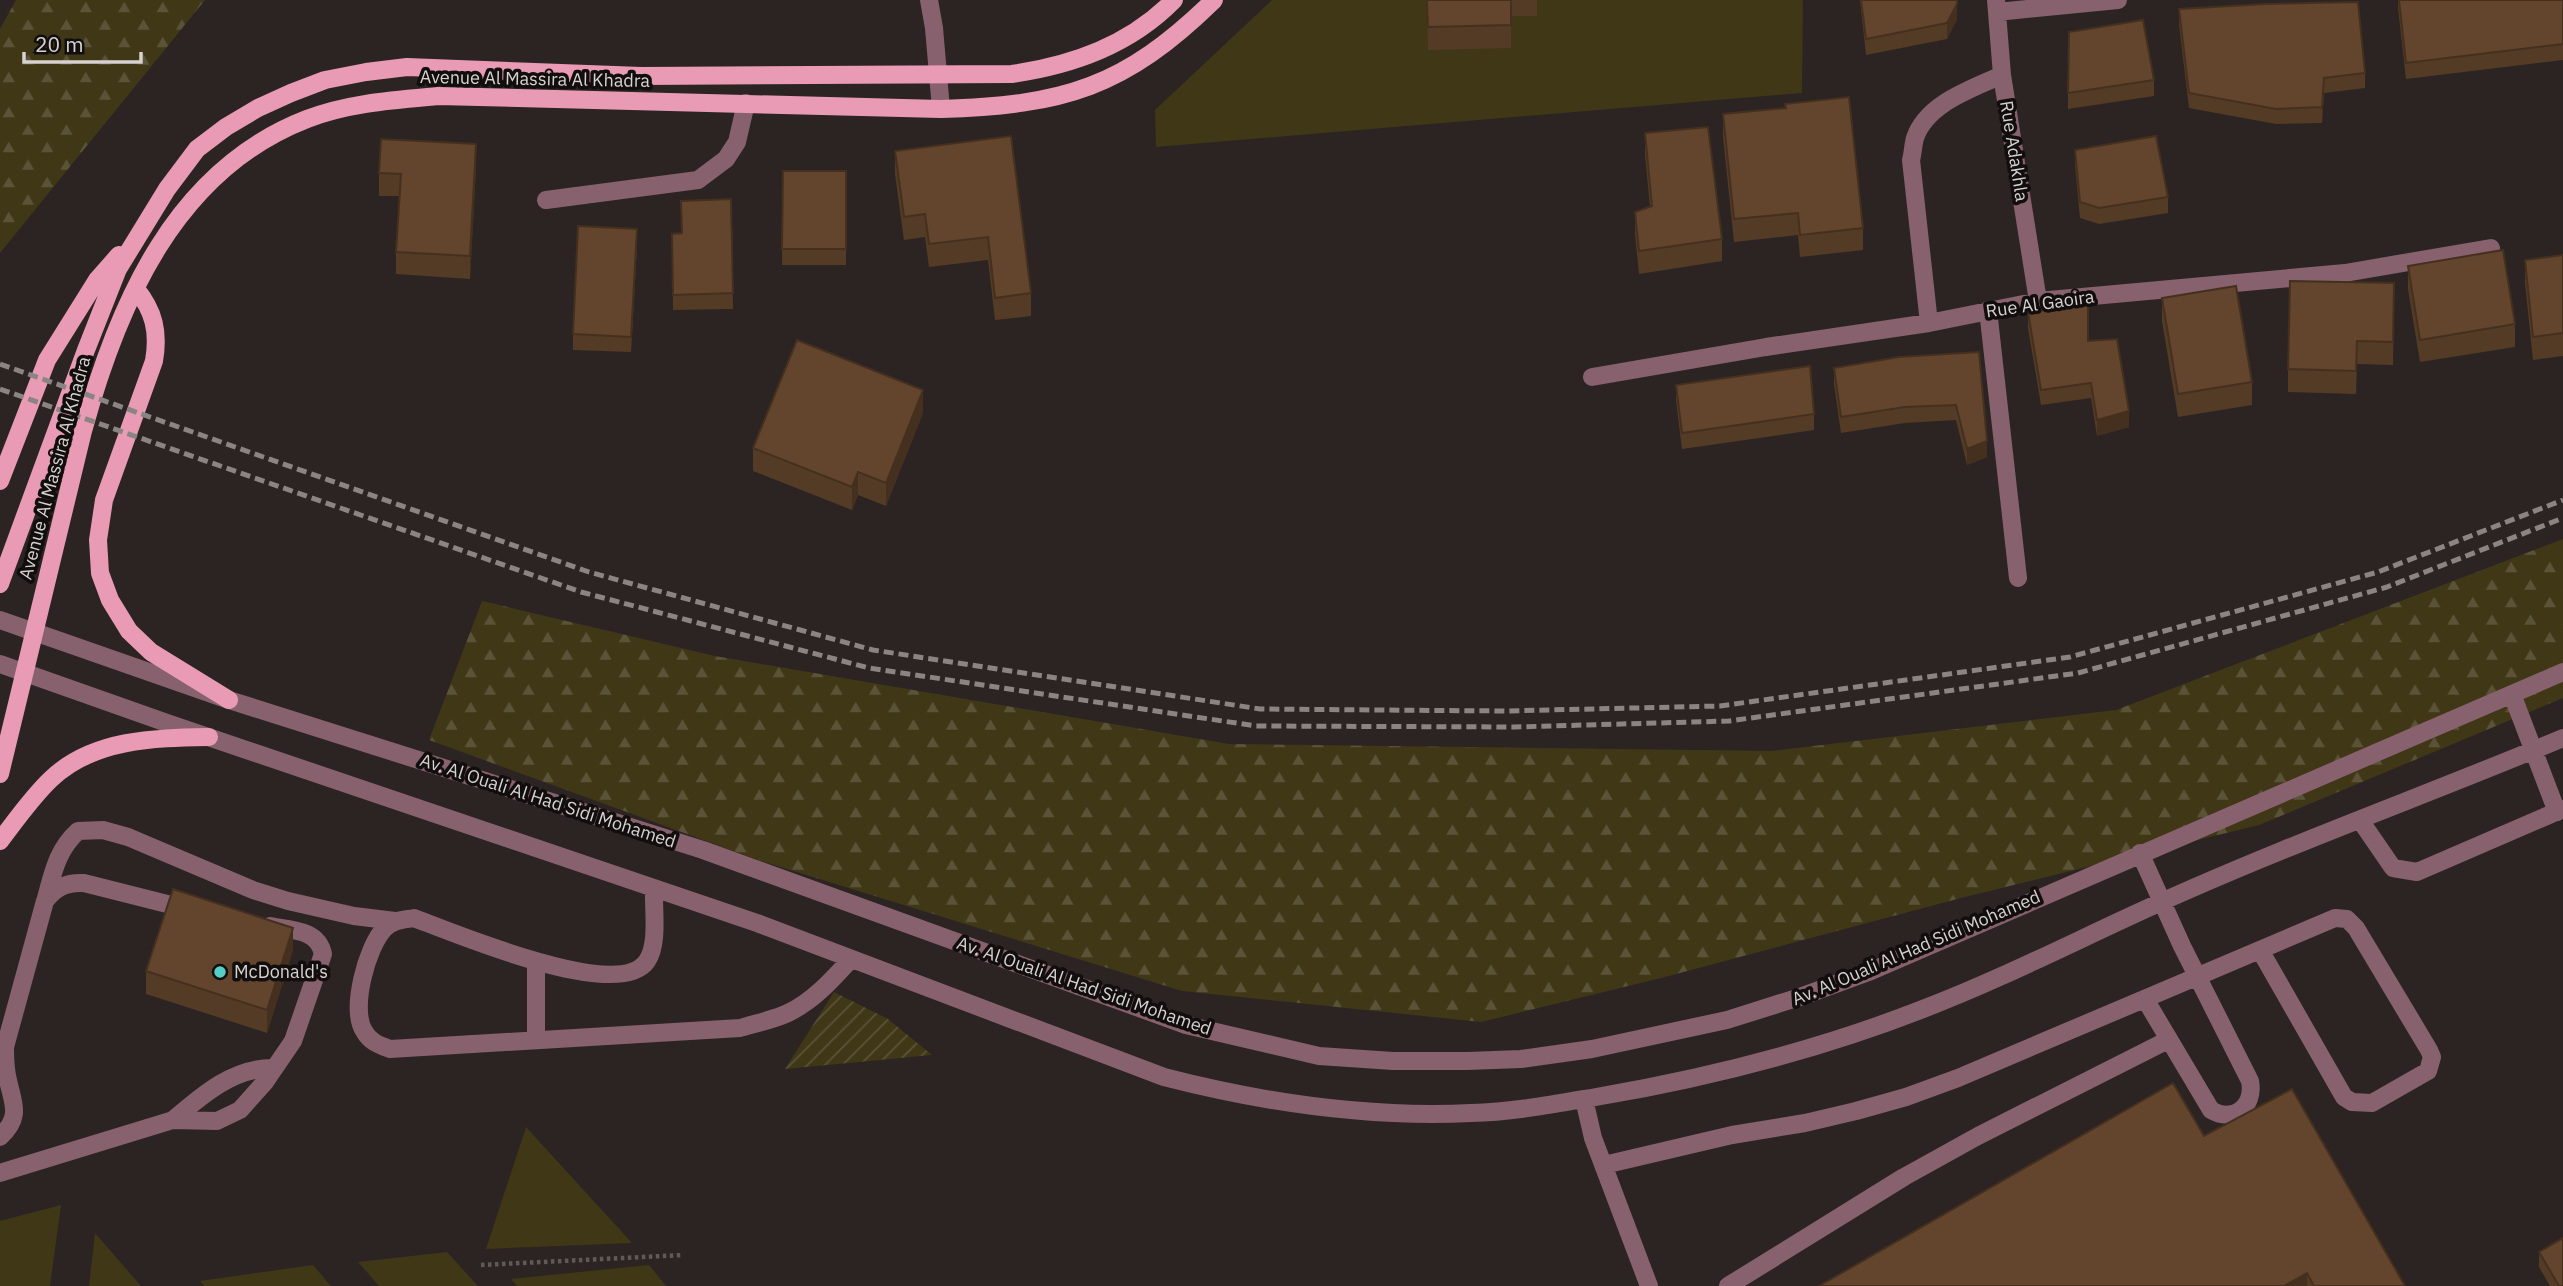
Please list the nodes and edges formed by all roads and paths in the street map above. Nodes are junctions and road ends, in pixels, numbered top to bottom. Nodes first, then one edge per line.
1 (929, 0) edge
2 (1174, 0) edge
3 (1214, 0) edge
4 (2118, 0) edge
5 (1997, 6) edge
6 (938, 74) junction
7 (2002, 75) junction
8 (746, 103) junction
9 (941, 109) junction
10 (546, 200) dead end
11 (139, 231) junction
12 (2491, 248) dead end
13 (136, 289) junction
14 (2038, 302) junction
15 (1988, 310) junction
16 (1930, 323) junction
17 (1592, 377) dead end
18 (0, 481) edge
19 (2018, 578) dead end
20 (0, 584) edge
21 (0, 620) edge
22 (34, 632) junction
23 (0, 664) edge
24 (25, 672) junction
25 (2563, 672) edge
26 (2512, 694) junction
27 (229, 700) junction
28 (209, 737) junction
29 (2563, 738) edge
30 (2533, 751) junction
31 (0, 774) edge
32 (2560, 811) edge
33 (2360, 820) junction
34 (0, 841) edge
35 (2140, 853) junction
36 (654, 888) junction
37 (46, 901) junction
38 (2162, 902) junction
39 (204, 913) edge
40 (396, 921) junction
41 (256, 923) edge
42 (2260, 950) junction
43 (850, 959) junction
44 (536, 961) junction
45 (2197, 976) junction
46 (2145, 999) junction
47 (536, 1040) junction
48 (2168, 1040) junction
49 (274, 1068) junction
50 (1584, 1099) junction
51 (173, 1120) junction
52 (0, 1137) edge
53 (1604, 1165) junction
54 (0, 1173) edge
55 (682, 1255) dead end
56 (481, 1265) dead end
57 (1649, 1286) edge
58 (1728, 1286) edge

1 - 6 street
2 - 6 main road, Avenue Al Massira Al Khadra
3 - 9 main road, Avenue Al Massira Al Khadra
4 - 5 street
5 - 7 street, Rue Adakhla
6 - 9 street
6 - 11 main road, Avenue Al Massira Al Khadra
7 - 14 street, Rue Adakhla
7 - 16 street
8 - 9 main road, Avenue Al Massira Al Khadra
8 - 10 street
8 - 13 main road, Avenue Al Massira Al Khadra
11 - 18 main road
11 - 20 main road, Avenue Al Massira Al Khadra
12 - 14 street, Rue Al Gaoira
13 - 22 main road, Avenue Al Massira Al Khadra
13 - 27 main road
14 - 15 street, Rue Al Gaoira
15 - 16 street, Rue Al Gaoira
15 - 19 street
16 - 17 street, Rue Al Gaoira
21 - 22 street, Av. Al Ouali Al Had Sidi Mohamed
22 - 24 main road, Avenue Al Massira Al Khadra
22 - 27 street, Av. Al Ouali Al Had Sidi Mohamed
23 - 24 street
24 - 28 street
24 - 31 main road, Avenue Al Massira Al Khadra
25 - 26 street, Av. Al Ouali Al Had Sidi Mohamed
26 - 30 street
26 - 35 street, Av. Al Ouali Al Had Sidi Mohamed
27 - 35 street, Av. Al Ouali Al Had Sidi Mohamed
28 - 34 main road
28 - 36 street
29 - 30 street
30 - 32 street
30 - 33 street
32 - 33 street
33 - 38 street
35 - 38 street
36 - 43 street
36 - 44 street
37 - 39 street
37 - 40 street
37 - 52 street
38 - 45 street
38 - 50 street
40 - 44 street
40 - 47 street
41 - 49 street
42 - 42 street
42 - 45 street
43 - 47 street
43 - 50 street
44 - 47 street
45 - 46 street
45 - 48 street
46 - 48 street
46 - 53 street
48 - 58 street
49 - 51 street
49 - 51 street
50 - 53 street
51 - 54 street
53 - 57 street
55 - 56 path

